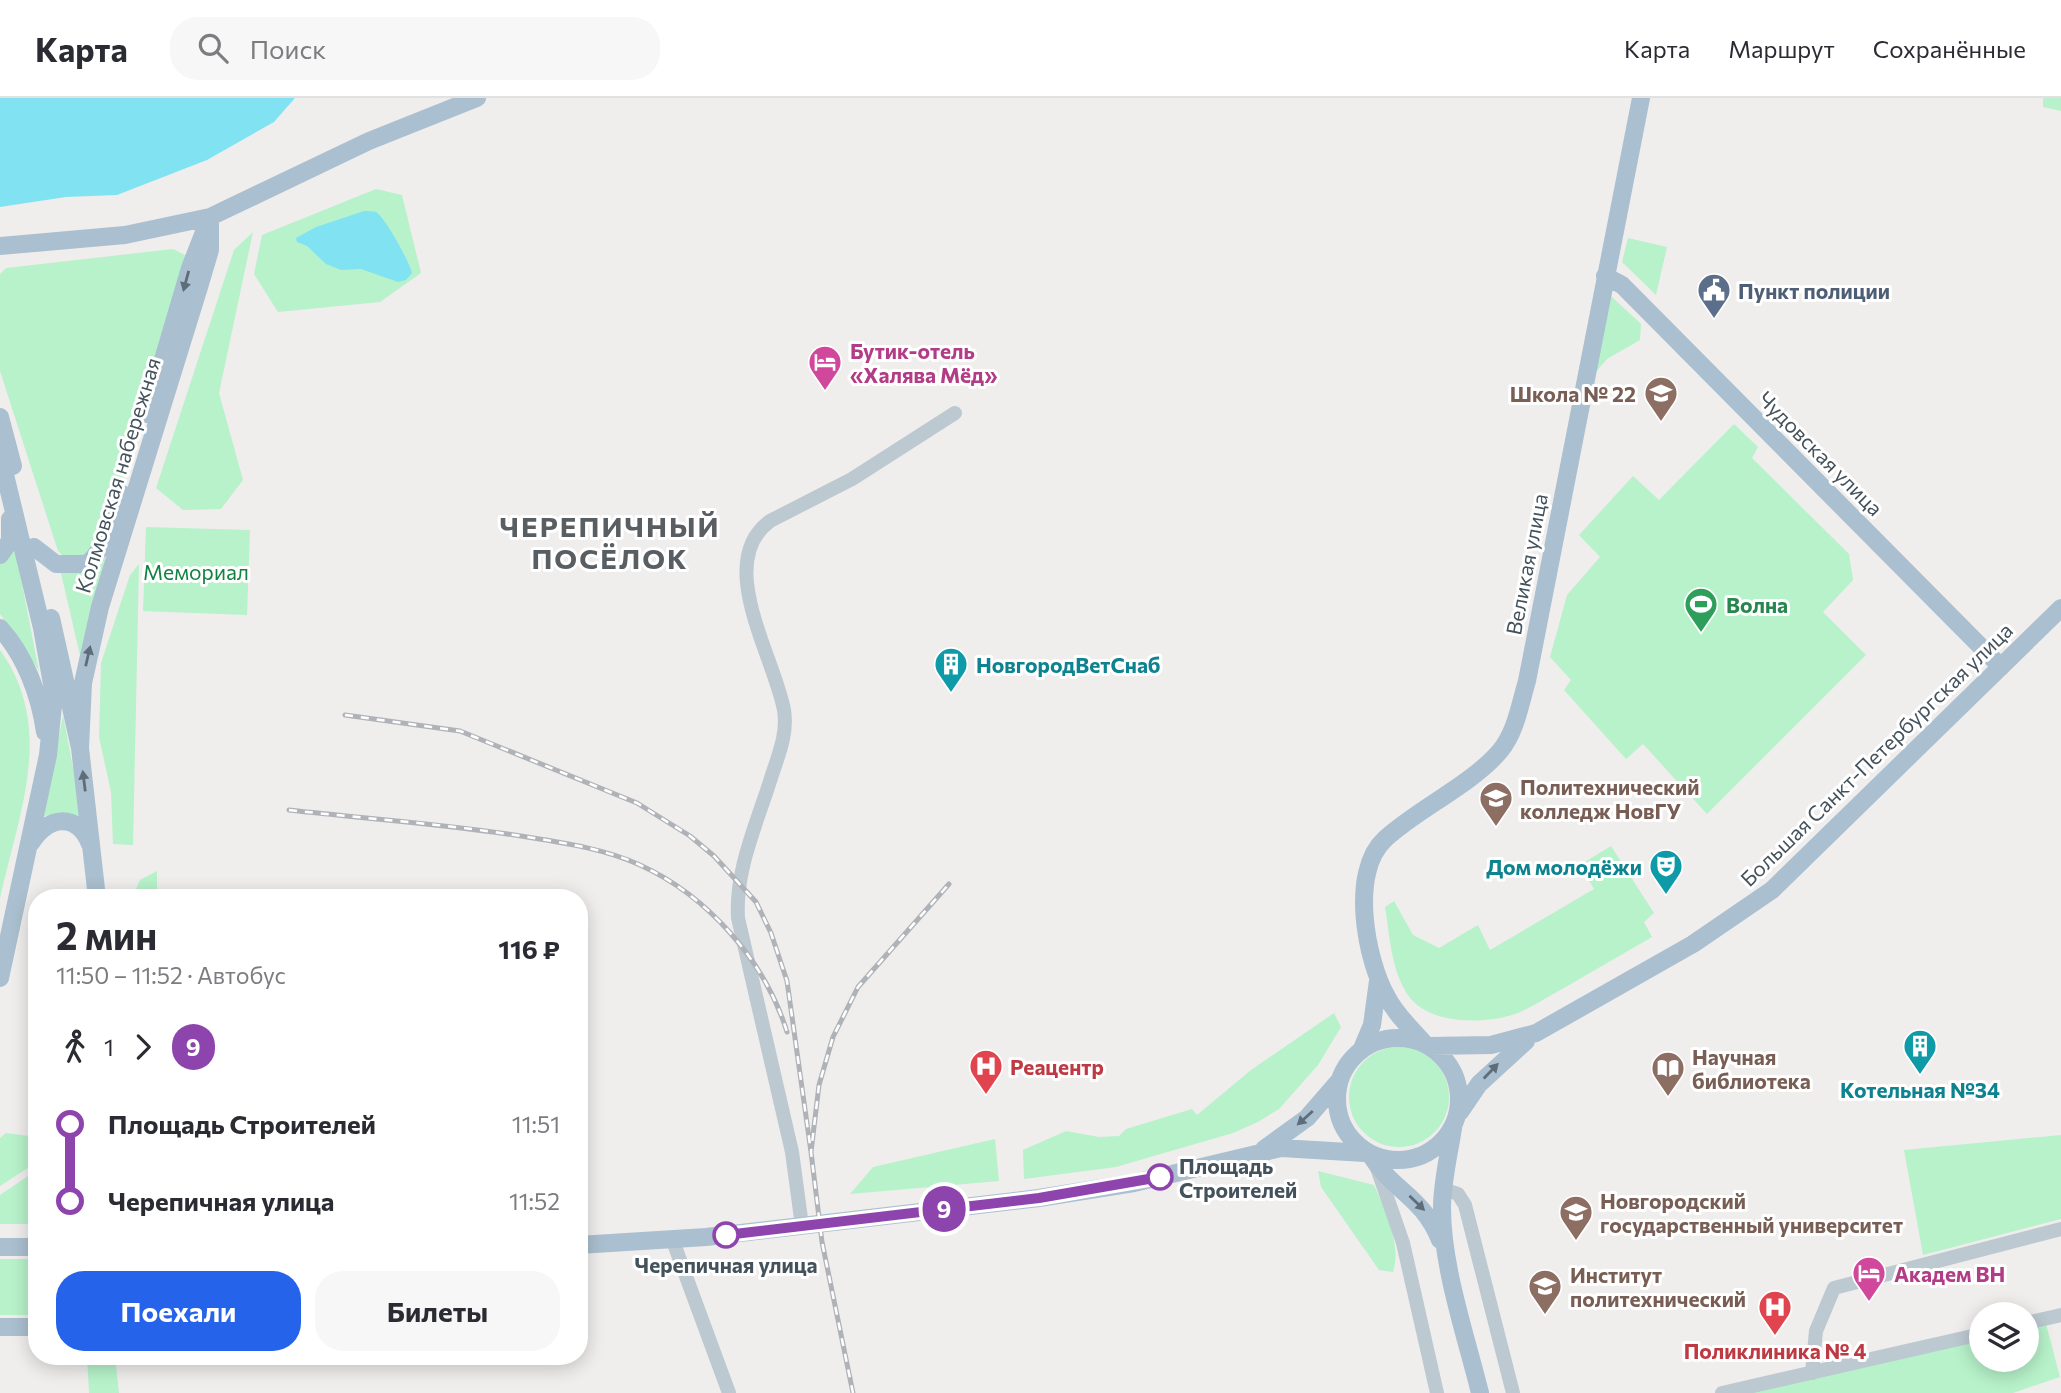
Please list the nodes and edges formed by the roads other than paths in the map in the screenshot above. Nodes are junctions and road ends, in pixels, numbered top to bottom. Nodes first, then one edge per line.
1 (477, 98) edge
2 (1641, 98) edge
3 (210, 217) junction
4 (0, 235) edge
5 (0, 246) edge
6 (1605, 276) junction
7 (955, 413) dead end
8 (0, 417) edge
9 (0, 453) edge
10 (10, 492) junction
11 (34, 547) junction
12 (0, 555) edge
13 (2061, 608) edge
14 (0, 628) edge
15 (2001, 667) junction
16 (80, 748) junction
17 (48, 755) junction
18 (28, 850) junction
19 (93, 850) junction
20 (96, 889) edge
21 (0, 978) edge
22 (1378, 978) junction
23 (1536, 1033) junction
24 (1427, 1044) junction
25 (1361, 1051) junction
26 (1342, 1077) junction
27 (1455, 1120) junction
28 (1261, 1151) junction
29 (1370, 1157) junction
30 (1444, 1189) junction
31 (802, 1226) junction
32 (2061, 1228) edge
33 (673, 1241) junction
34 (588, 1245) edge
35 (0, 1247) edge
36 (28, 1247) edge
37 (1448, 1260) junction
38 (2061, 1315) edge
39 (2039, 1320) edge
40 (2, 1326) edge
41 (28, 1327) edge
42 (1969, 1337) edge
43 (1812, 1373) junction
44 (729, 1393) edge
45 (1437, 1393) edge
46 (1480, 1393) edge
47 (1513, 1393) edge
48 (1722, 1393) edge

1 - 3 main road
2 - 6 main road, Великая улица
3 - 4 main road
3 - 5 main road
3 -> 11 main road, Колмовская набережная
16 -> 3 main road, Колмовская набережная
6 - 15 main road, Чудовская улица
6 - 22 main road, Великая улица
7 - 31 street
8 - 11 main road
9 - 10 main road
10 - 12 main road
10 - 17 main road
11 - 16 main road
13 - 15 main road, Большая Санкт-Петербургская улица
14 - 17 main road
15 - 23 main road, Большая Санкт-Петербургская улица
19 -> 16 main road
17 - 18 main road
18 - 19 main road
18 - 21 main road
19 - 20 main road
22 - 24 main road
22 - 25 main road
23 - 24 main road, Большая Санкт-Петербургская улица
27 -> 23 main road, Большая Санкт-Петербургская улица
24 - 25 main road
24 - 27 main road
25 - 26 main road
26 -> 28 main road
26 - 29 main road
27 - 29 main road
27 - 30 main road
28 - 29 main road
28 - 31 main road
29 -> 37 main road
29 - 45 street
30 - 37 main road
30 - 47 street
31 - 33 main road
32 - 43 street
33 - 34 main road
33 - 44 street
35 - 36 main road
37 - 46 main road
38 - 39 street
40 - 41 main road
42 - 43 street
43 - 48 street

